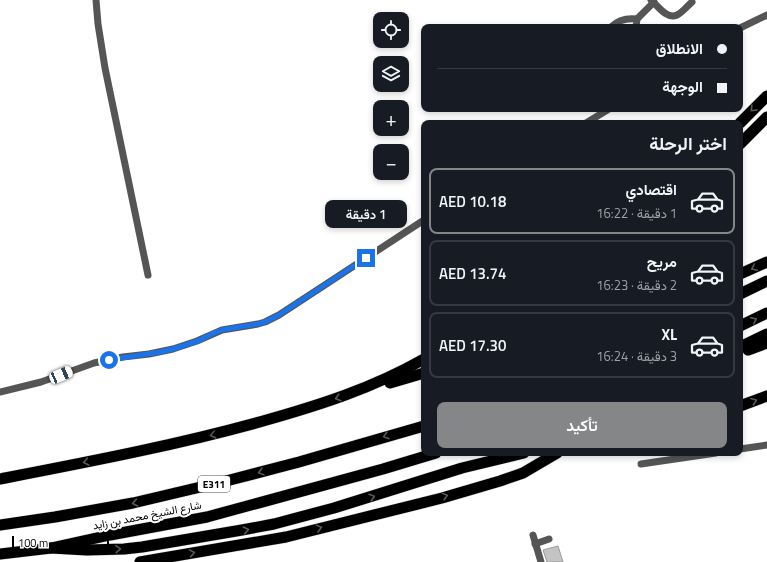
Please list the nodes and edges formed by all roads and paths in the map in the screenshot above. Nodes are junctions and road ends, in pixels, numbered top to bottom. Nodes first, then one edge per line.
1 (96, 0) edge
2 (653, 1) edge
3 (692, 2) dead end
4 (767, 15) edge
5 (637, 18) junction
6 (615, 24) edge
7 (636, 24) edge
8 (743, 27) edge
9 (767, 96) edge
10 (604, 112) edge
11 (767, 117) edge
12 (591, 120) edge
13 (743, 120) edge
14 (743, 141) edge
15 (421, 222) edge
16 (767, 262) edge
17 (743, 273) edge
18 (148, 275) dead end
19 (767, 281) edge
20 (743, 293) edge
21 (767, 313) edge
22 (743, 325) edge
23 (767, 334) edge
24 (767, 343) edge
25 (743, 346) edge
26 (743, 351) edge
27 (421, 361) edge
28 (421, 374) edge
29 (0, 392) edge
30 (355, 392) junction
31 (767, 396) edge
32 (743, 405) edge
33 (421, 427) edge
34 (767, 445) edge
35 (743, 449) edge
36 (426, 456) edge
37 (511, 456) edge
38 (552, 456) edge
39 (696, 456) edge
40 (641, 464) dead end
41 (0, 479) edge
42 (0, 526) edge
43 (533, 535) dead end
44 (549, 539) dead end
45 (535, 544) junction
46 (51, 548) junction
47 (0, 554) edge
48 (140, 562) edge
49 (541, 562) edge

1 - 18 street
2 - 3 street
2 - 5 street
4 - 8 street
5 - 6 street
5 - 7 street
9 -> 13 highway
10 - 12 street
11 - 14 highway
15 - 29 street
16 -> 17 highway
19 - 20 highway
22 -> 21 highway
23 - 25 highway
24 - 26 highway
27 - 30 highway
28 - 30 highway
30 -> 41 highway
32 -> 31 highway
33 -> 42 highway, شارع الشيخ محمد بن زايد / E311
34 - 35 street
36 - 46 highway, شارع الشيخ محمد بن زايد
46 -> 37 highway
48 -> 38 highway
39 - 40 street
43 - 45 street
44 - 45 street
45 - 49 street
46 - 47 highway, شارع الشيخ محمد بن زايد

